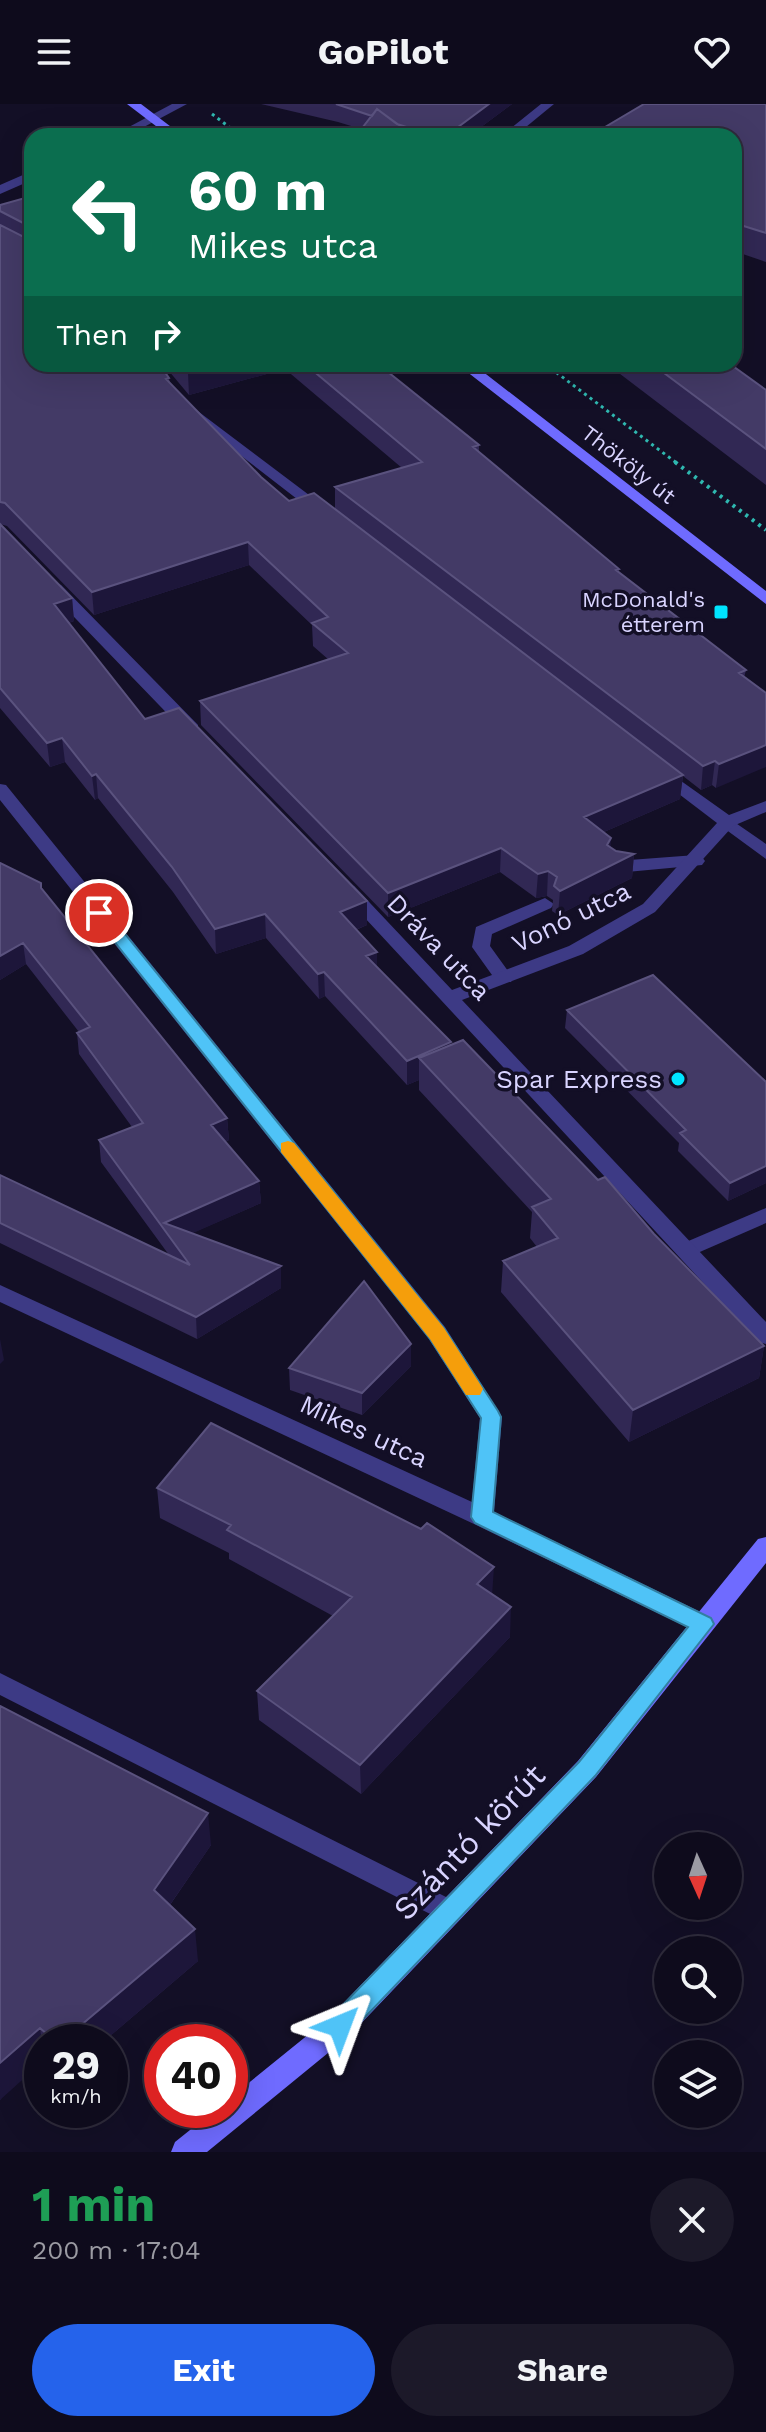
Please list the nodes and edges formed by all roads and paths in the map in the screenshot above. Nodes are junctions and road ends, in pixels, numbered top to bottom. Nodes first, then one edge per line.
1 (133, 104) edge
2 (181, 104) edge
3 (548, 104) edge
4 (209, 112) dead end
5 (156, 119) junction
6 (136, 128) edge
7 (167, 128) edge
8 (230, 128) edge
9 (517, 128) edge
10 (24, 179) edge
11 (0, 190) edge
12 (474, 372) edge
13 (556, 372) edge
14 (179, 398) edge
15 (339, 524) edge
16 (766, 530) edge
17 (44, 577) edge
18 (766, 599) edge
19 (209, 747) edge
20 (652, 764) edge
21 (0, 789) edge
22 (766, 806) edge
23 (727, 822) junction
24 (766, 853) edge
25 (696, 861) junction
26 (616, 867) edge
27 (330, 872) edge
28 (545, 904) dead end
29 (504, 978) junction
30 (451, 997) junction
31 (766, 1215) edge
32 (686, 1250) junction
33 (0, 1293) edge
34 (766, 1336) edge
35 (482, 1517) junction
36 (766, 1546) edge
37 (703, 1624) junction
38 (0, 1683) edge
39 (449, 1911) junction
40 (185, 2152) edge

1 - 5 street
2 - 5 street
3 - 9 street
4 - 8 path
5 - 6 street
5 - 7 street
10 - 11 street
12 - 18 street, Thököly út
13 - 16 path
14 - 15 street
17 - 19 street
20 - 23 street
21 - 35 street
22 - 23 street, Vonó utca
23 - 24 street
23 - 25 street, Vonó utca
25 - 26 street
25 - 29 street, Vonó utca
27 - 30 street, Dráva utca
28 - 29 street
29 - 30 street, Vonó utca
30 - 32 street, Dráva utca
31 - 32 street
32 - 34 street, Dráva utca
33 - 35 street, Mikes utca
35 - 37 street, Mikes utca
36 - 37 street, Szántó körút
37 - 39 street, Szántó körút
38 - 39 street
39 - 40 street, Szántó körút

